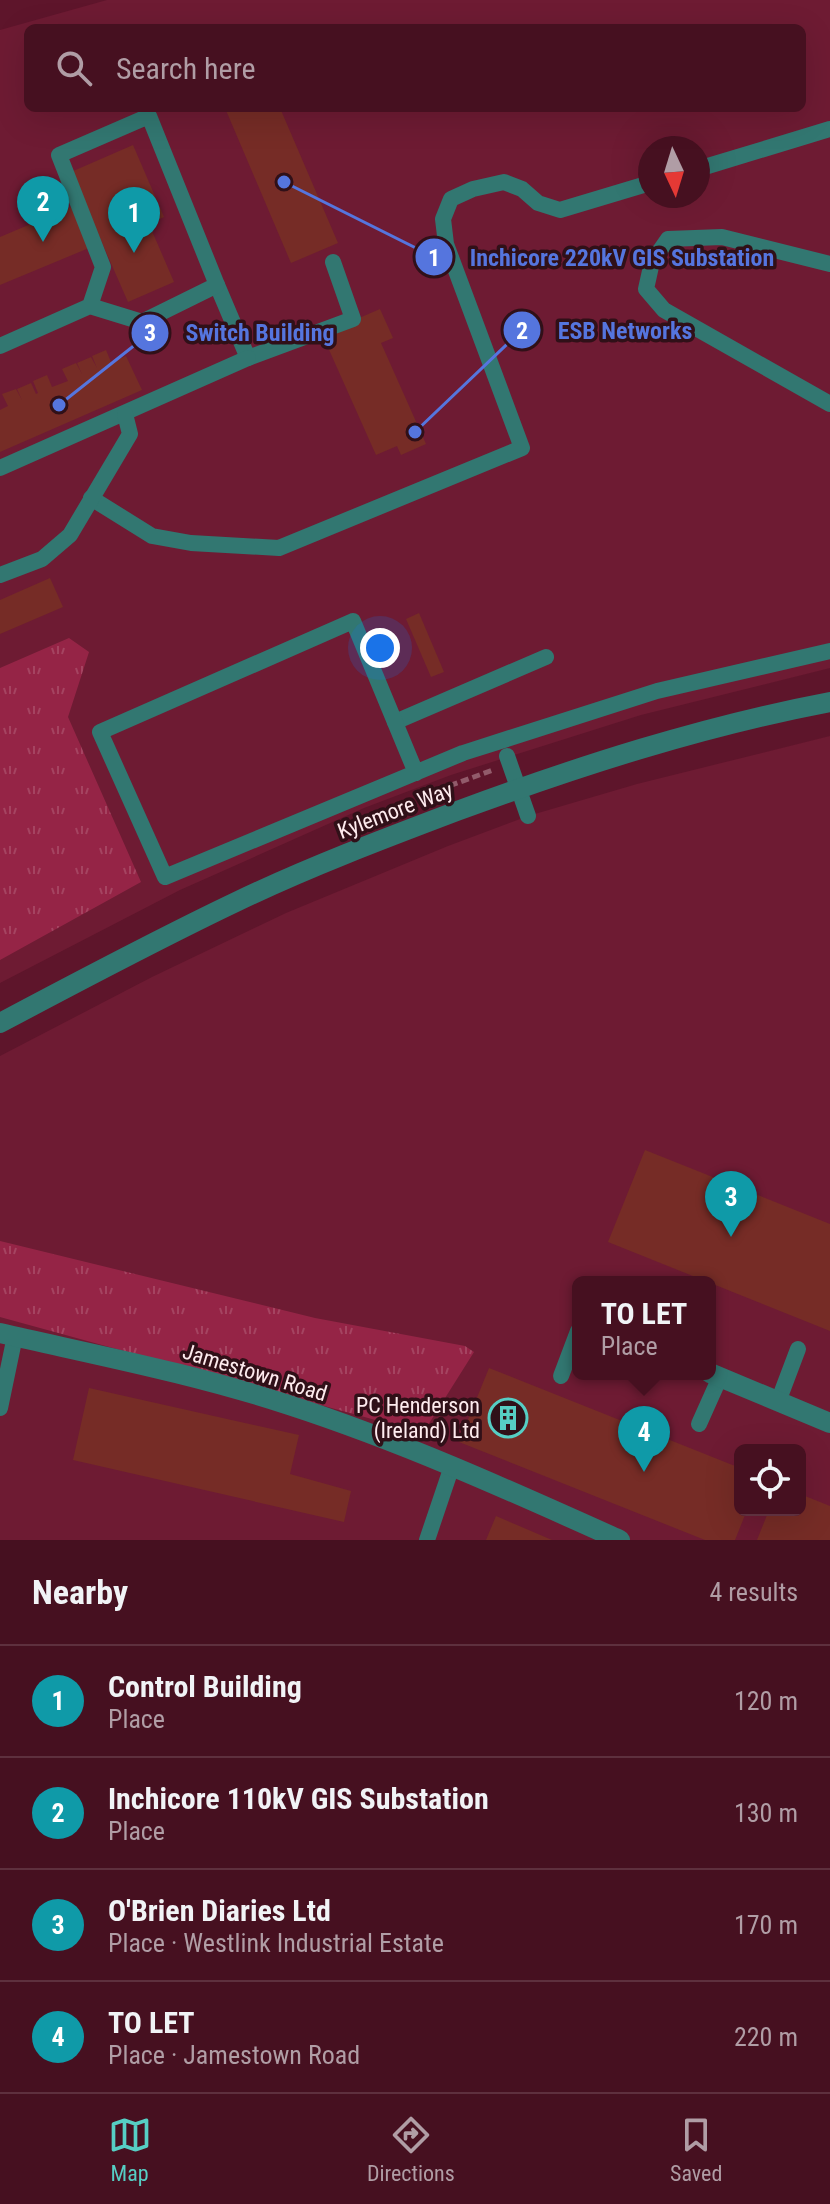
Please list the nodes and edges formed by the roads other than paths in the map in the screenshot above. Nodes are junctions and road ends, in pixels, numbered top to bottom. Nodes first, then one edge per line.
1 (149, 112) edge
2 (830, 129) edge
3 (710, 165) edge
4 (638, 187) edge
5 (333, 262) dead end
6 (830, 264) edge
7 (217, 285) junction
8 (90, 306) junction
9 (0, 346) edge
10 (248, 358) junction
11 (830, 404) edge
12 (125, 414) junction
13 (0, 468) edge
14 (91, 498) junction
15 (0, 575) edge
16 (830, 651) edge
17 (546, 657) dead end
18 (830, 702) edge
19 (395, 722) junction
20 (507, 756) dead end
21 (416, 773) junction
22 (519, 788) junction
23 (528, 816) dead end
24 (0, 1023) edge
25 (7, 1334) edge
26 (572, 1347) edge
27 (798, 1349) dead end
28 (716, 1375) edge
29 (561, 1376) dead end
30 (713, 1380) edge
31 (778, 1402) junction
32 (0, 1408) edge
33 (830, 1423) edge
34 (699, 1424) dead end
35 (452, 1466) junction
36 (427, 1540) edge
37 (620, 1540) edge

1 - 7 lane
1 - 8 lane
2 - 3 lane
4 - 14 lane
5 - 10 lane
6 - 11 lane
7 - 8 lane
7 - 10 lane
8 - 9 lane
10 - 12 lane
12 - 13 lane
12 - 14 lane
14 - 15 lane
16 - 21 lane
17 - 19 lane
18 - 22 street, Kylemore Way
19 - 21 lane
19 - 21 lane
20 - 22 lane
22 - 23 lane
22 - 24 street, Kylemore Way
25 - 32 lane
25 - 35 street, Jamestown Road
26 - 29 lane
27 - 31 lane
28 - 31 street
30 - 34 lane
31 - 33 street
35 - 36 lane
35 - 37 street, Jamestown Road

